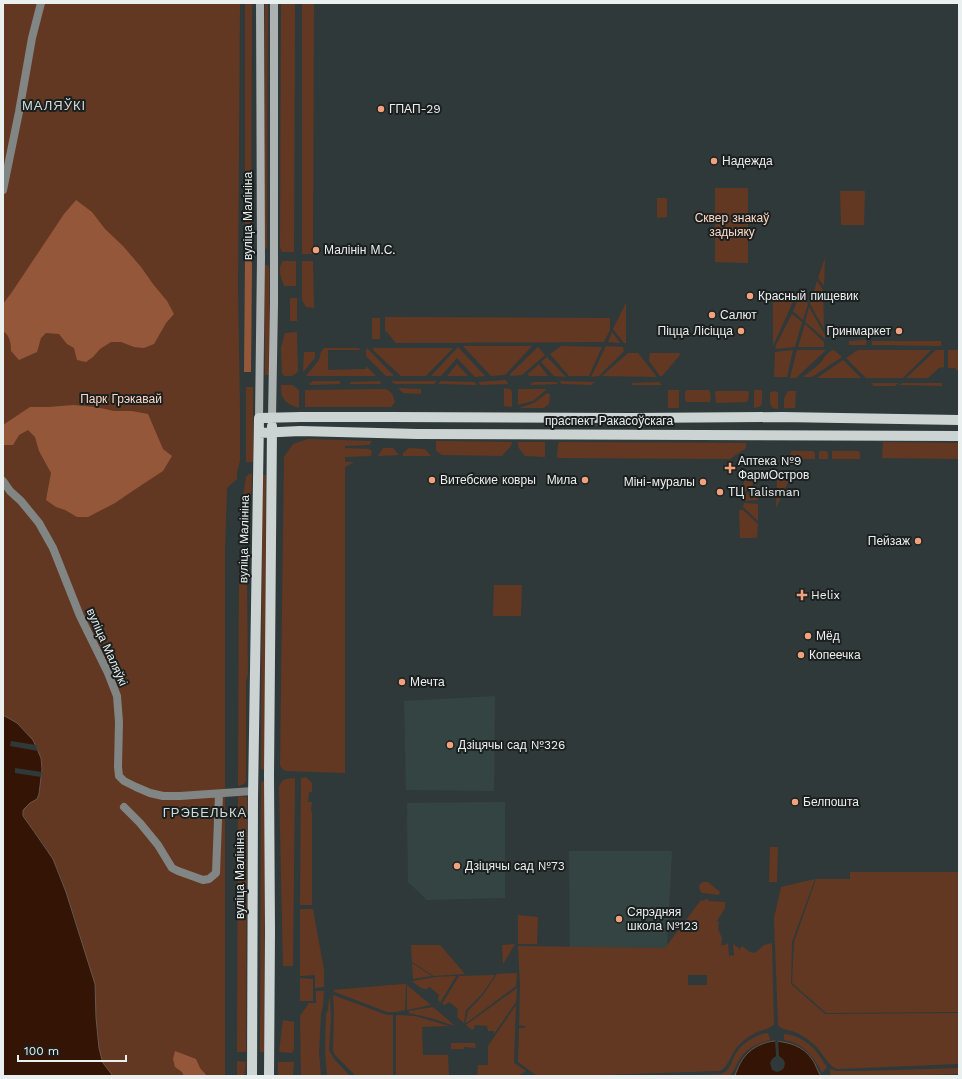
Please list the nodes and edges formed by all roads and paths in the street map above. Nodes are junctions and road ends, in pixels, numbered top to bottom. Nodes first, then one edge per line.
1 (41, 3) edge
2 (260, 3) edge
3 (274, 3) edge
4 (3, 190) edge
5 (259, 418) junction
6 (272, 418) junction
7 (959, 420) edge
8 (272, 432) junction
9 (259, 433) junction
10 (959, 436) edge
11 (3, 481) edge
12 (254, 776) junction
13 (269, 776) junction
14 (254, 791) junction
15 (219, 794) junction
16 (124, 808) dead end
17 (252, 1076) edge
18 (269, 1076) edge

1 - 4 street
2 - 5 main road, вуліца Малініна
3 - 6 main road
5 - 6 main road, праспект Ракасоўскага
5 - 9 main road, вуліца Малініна
6 - 7 main road, праспект Ракасоўскага
6 - 8 main road
8 - 9 main road, праспект Ракасоўскага
8 - 10 main road, праспект Ракасоўскага
8 - 13 main road
9 - 12 main road, вуліца Малініна
11 - 15 street, вуліца Маляўкі
12 - 13 main road
12 - 14 main road, вуліца Малініна
13 - 18 main road
14 - 15 street, вуліца Маляўкі
14 - 17 main road, вуліца Малініна
15 - 16 street

